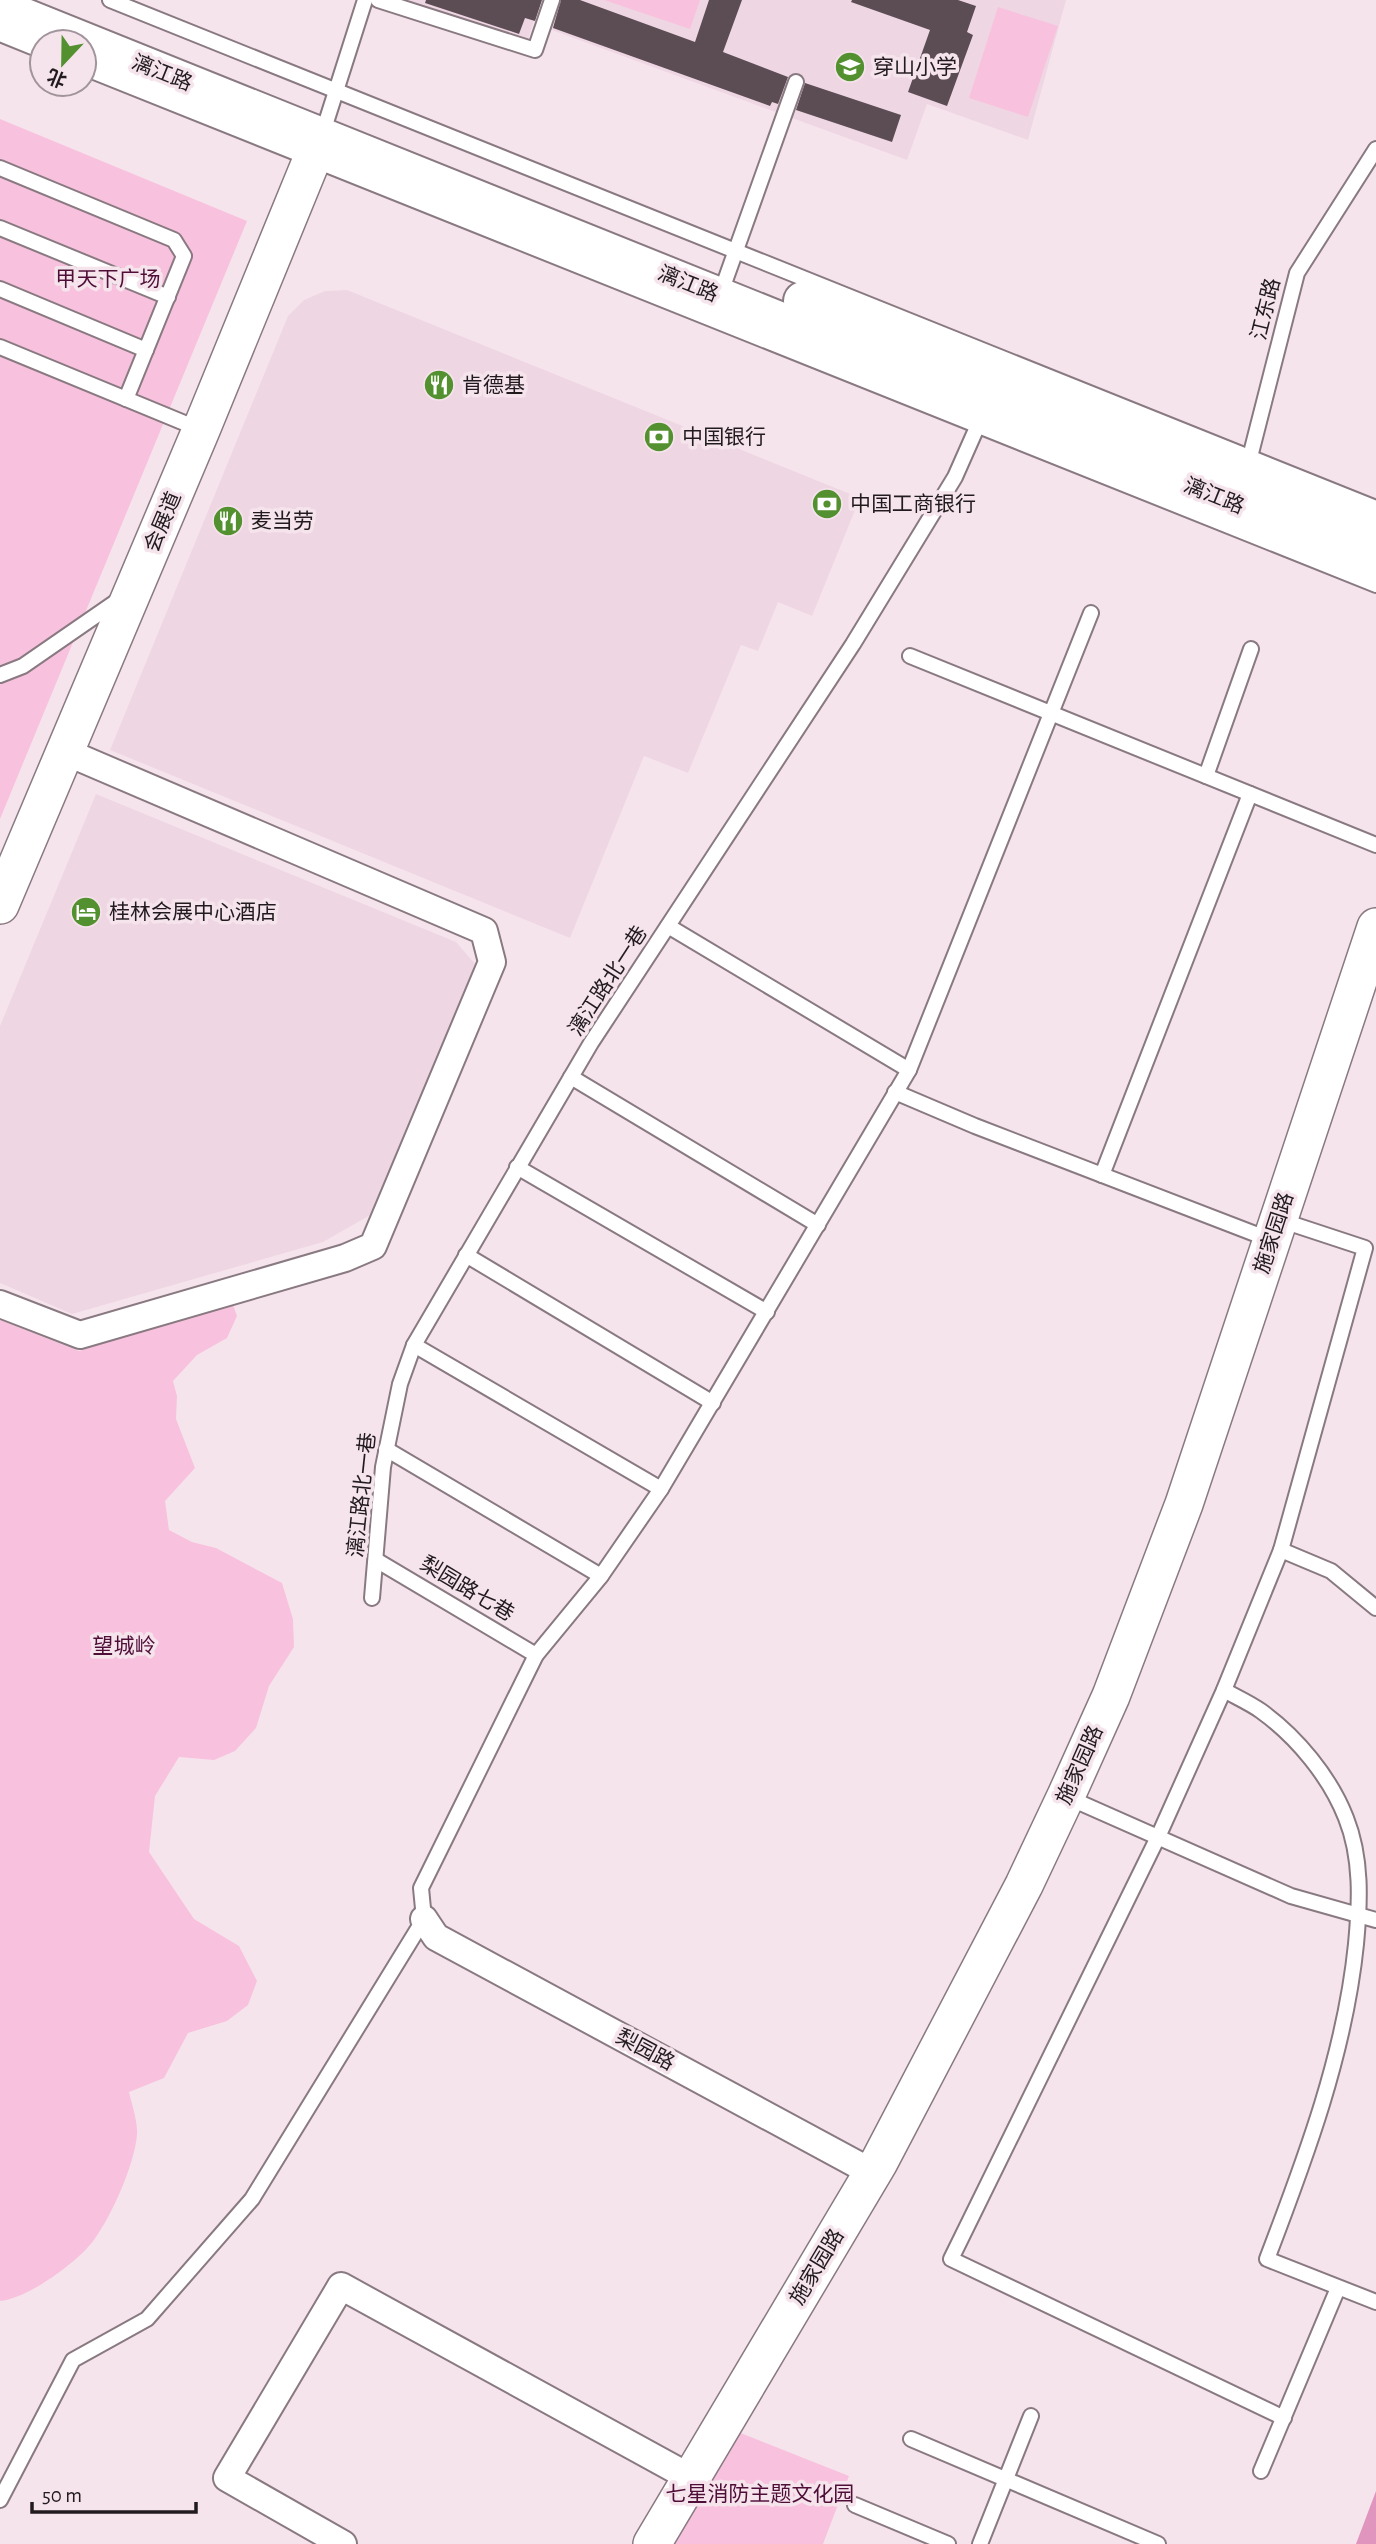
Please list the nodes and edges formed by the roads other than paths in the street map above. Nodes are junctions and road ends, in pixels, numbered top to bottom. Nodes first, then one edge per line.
1 (49, 0) edge
2 (110, 0) edge
3 (365, 0) edge
4 (378, 0) edge
5 (552, 0) edge
6 (0, 8) edge
7 (0, 34) edge
8 (28, 45) edge
9 (98, 71) edge
10 (796, 82) dead end
11 (324, 125) junction
12 (1376, 149) edge
13 (0, 168) edge
14 (0, 228) edge
15 (724, 285) junction
16 (0, 289) edge
17 (167, 297) junction
18 (0, 347) edge
19 (146, 350) junction
20 (126, 399) junction
21 (978, 425) junction
22 (201, 430) junction
23 (1250, 457) junction
24 (1376, 508) edge
25 (1376, 531) edge
26 (1376, 561) edge
27 (1376, 585) edge
28 (134, 589) junction
29 (1090, 612) dead end
30 (1251, 649) dead end
31 (909, 656) dead end
32 (0, 675) edge
33 (1052, 714) junction
34 (66, 752) junction
35 (1206, 776) junction
36 (1250, 794) junction
37 (1376, 845) edge
38 (0, 905) edge
39 (668, 926) junction
40 (1376, 927) edge
41 (909, 1070) junction
42 (571, 1077) junction
43 (895, 1092) junction
44 (517, 1167) junction
45 (1102, 1175) junction
46 (818, 1225) junction
47 (1275, 1230) junction
48 (466, 1255) junction
49 (0, 1304) edge
50 (767, 1312) junction
51 (414, 1345) junction
52 (713, 1403) junction
53 (386, 1449) junction
54 (661, 1489) junction
55 (1281, 1550) junction
56 (376, 1560) junction
57 (601, 1576) junction
58 (372, 1598) dead end
59 (1376, 1608) edge
60 (536, 1655) junction
61 (1224, 1690) junction
62 (1066, 1796) junction
63 (1158, 1837) junction
64 (1359, 1917) junction
65 (424, 1919) junction
66 (1376, 1920) edge
67 (873, 2173) junction
68 (1338, 2288) junction
69 (1376, 2302) edge
70 (1031, 2416) dead end
71 (1284, 2418) junction
72 (911, 2439) dead end
73 (1261, 2471) dead end
74 (691, 2478) junction
75 (1006, 2479) junction
76 (0, 2500) edge
77 (855, 2505) dead end
78 (343, 2544) edge
79 (652, 2544) edge
80 (948, 2544) edge
81 (980, 2544) edge
82 (1158, 2544) edge

1 - 11 highway, 漓江路
2 - 11 lane
3 - 11 lane
4 - 5 lane
6 - 11 highway, 漓江路
7 - 8 lane
9 - 11 lane
10 - 15 lane
11 - 15 highway, 漓江路
11 - 22 street, 会展道
12 - 23 lane, 江东路
13 - 17 lane
14 - 17 lane
15 - 21 lane
15 - 23 lane
15 - 25 highway, 漓江路
15 - 26 highway, 漓江路
16 - 19 lane
17 - 19 lane
18 - 20 lane
19 - 20 lane
20 - 22 lane
21 - 27 lane
21 - 39 lane, 漓江路北一巷
22 - 28 street, 会展道
23 - 24 lane
28 - 32 lane
28 - 34 street, 会展道
29 - 33 lane
30 - 35 lane
31 - 33 lane
33 - 35 lane
33 - 41 lane
34 - 38 street, 会展道
34 - 49 street
35 - 36 lane
36 - 37 lane
36 - 45 lane
39 - 41 lane
39 - 42 lane, 漓江路北一巷
40 - 47 street, 施家园路
41 - 43 lane
42 - 44 lane, 漓江路北一巷
42 - 46 lane
43 - 45 lane
43 - 46 lane
44 - 48 lane, 漓江路北一巷
44 - 50 lane
45 - 47 lane
46 - 50 lane
47 - 55 lane
47 - 62 street, 施家园路
48 - 51 lane, 漓江路北一巷
48 - 52 lane
50 - 52 lane
51 - 53 lane, 漓江路北一巷
51 - 54 lane
52 - 54 lane
53 - 56 lane, 漓江路北一巷
53 - 57 lane
54 - 57 lane
55 - 59 lane
55 - 61 lane
56 - 58 lane, 漓江路北一巷
56 - 60 lane, 梨园路七巷
57 - 60 lane
60 - 65 lane
61 - 63 lane
61 - 64 lane
62 - 63 lane
62 - 67 street, 施家园路
63 - 64 lane
63 - 71 lane
64 - 66 lane
64 - 68 lane
65 - 67 street, 梨园路
65 - 76 lane
67 - 74 street, 施家园路
68 - 69 lane
68 - 71 lane
70 - 75 lane
71 - 73 lane
72 - 75 lane
74 - 78 street
74 - 79 street, 施家园路
75 - 81 lane
75 - 82 lane
77 - 80 lane

